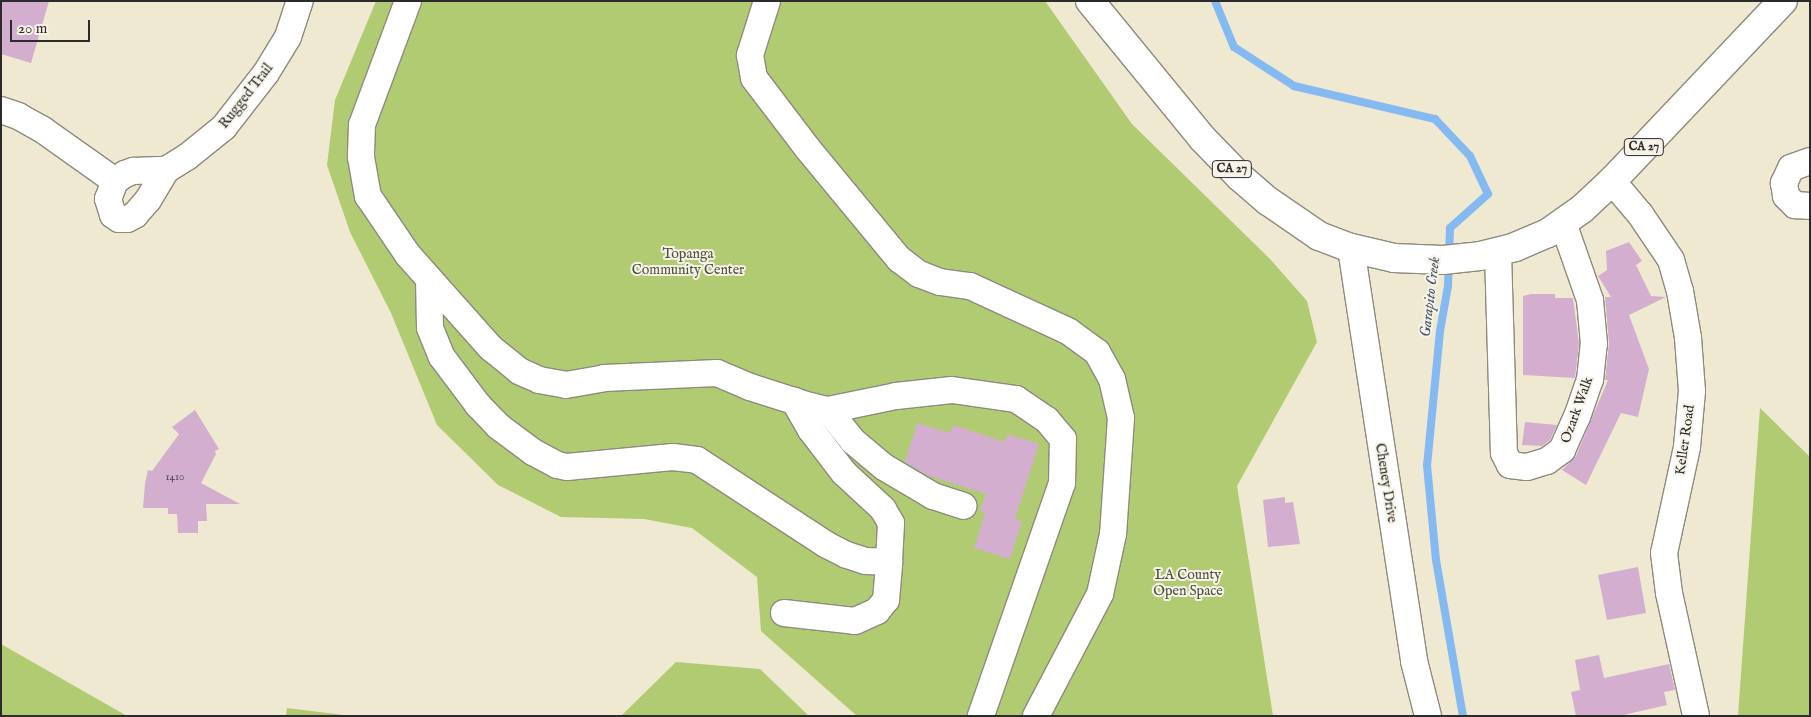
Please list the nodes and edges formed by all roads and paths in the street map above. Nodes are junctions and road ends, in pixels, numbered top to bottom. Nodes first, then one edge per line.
1 (300, 1) edge
2 (408, 1) edge
3 (767, 1) edge
4 (1090, 1) edge
5 (1783, 1) edge
6 (1, 110) edge
7 (1810, 161) edge
8 (166, 170) junction
9 (115, 181) junction
10 (1612, 181) junction
11 (1810, 206) edge
12 (1563, 223) junction
13 (1351, 248) junction
14 (1489, 254) junction
15 (429, 279) junction
16 (794, 401) junction
17 (828, 410) junction
18 (963, 506) dead end
19 (890, 562) junction
20 (784, 613) dead end
21 (981, 716) edge
22 (1036, 716) edge
23 (1428, 716) edge
24 (1696, 716) edge

1 - 8 street, Rugged Trail
2 - 15 street
3 - 22 street
4 - 13 main road, CA 27
5 - 10 main road, CA 27
6 - 9 street
7 - 11 street
8 - 9 street
8 - 9 street, Rugged Trail
10 - 12 main road, CA 27
10 - 24 street, Keller Road
12 - 14 main road, CA 27
12 - 14 street, Ozark Walk
13 - 14 main road, CA 27
13 - 23 street, Cheney Drive
15 - 16 street
15 - 19 street
16 - 17 street
16 - 19 street
17 - 18 street
17 - 21 street
19 - 20 street

